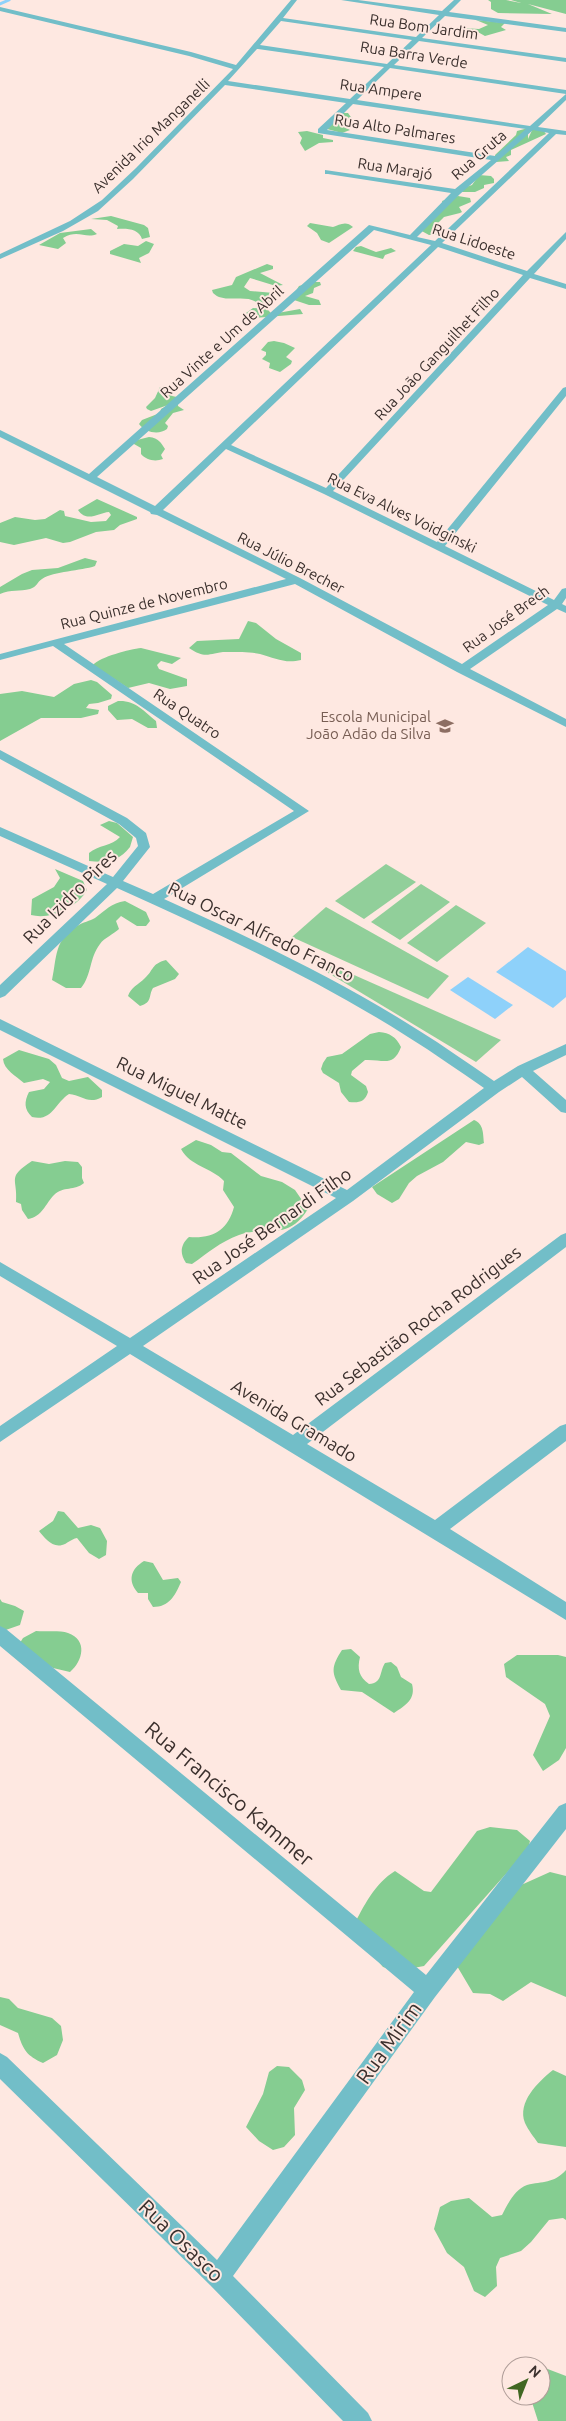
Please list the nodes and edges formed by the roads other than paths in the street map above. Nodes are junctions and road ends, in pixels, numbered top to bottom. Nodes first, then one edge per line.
1 (294, 0) edge
2 (344, 0) edge
3 (458, 0) edge
4 (0, 9) edge
5 (444, 13) junction
6 (279, 19) junction
7 (566, 30) edge
8 (418, 39) junction
9 (258, 47) junction
10 (566, 60) edge
11 (392, 65) junction
12 (238, 68) junction
13 (225, 83) junction
14 (566, 94) edge
15 (352, 100) junction
16 (534, 127) junction
17 (555, 131) junction
18 (566, 133) edge
19 (495, 158) junction
20 (328, 172) dead end
21 (457, 192) junction
22 (372, 227) joint
23 (566, 234) edge
24 (412, 237) junction
25 (436, 244) junction
26 (0, 257) edge
27 (530, 275) junction
28 (566, 287) edge
29 (566, 390) edge
30 (0, 433) edge
31 (224, 444) junction
32 (90, 478) junction
33 (327, 492) junction
34 (155, 512) junction
35 (438, 548) junction
36 (296, 580) junction
37 (566, 591) edge
38 (561, 608) edge
39 (54, 642) junction
40 (0, 657) edge
41 (461, 670) junction
42 (566, 724) edge
43 (0, 754) edge
44 (0, 832) edge
45 (114, 884) junction
46 (153, 900) junction
47 (0, 993) edge
48 (0, 1024) edge
49 (566, 1050) edge
50 (524, 1070) junction
51 (494, 1088) junction
52 (566, 1108) edge
53 (348, 1197) junction
54 (566, 1239) edge
55 (0, 1268) edge
56 (132, 1346) junction
57 (566, 1431) edge
58 (0, 1435) edge
59 (294, 1444) junction
60 (436, 1530) junction
61 (566, 1612) edge
62 (0, 1635) edge
63 (566, 1813) edge
64 (428, 1990) junction
65 (0, 2064) edge
66 (218, 2277) junction
67 (360, 2421) edge

1 - 6 street, Avenida Irio Manganelli
2 - 5 street
3 - 5 street
4 - 12 street
5 - 7 street
5 - 8 street
6 - 8 street, Rua Bom Jardim
6 - 9 street, Avenida Irio Manganelli
8 - 10 street, Rua Bom Jardim
8 - 11 street
9 - 11 street, Rua Barra Verde
9 - 12 street, Avenida Irio Manganelli
11 - 14 street, Rua Barra Verde
11 - 15 street
12 - 13 street, Avenida Irio Manganelli
13 - 15 street, Rua Ampere
13 - 26 street, Avenida Irio Manganelli
14 - 16 street, Rua Gruta
15 - 16 street, Rua Ampere
15 - 19 street, Rua Alto Palmares
16 - 17 street, Rua Ampere
16 - 19 street, Rua Gruta
17 - 18 street, Rua Ampere
17 - 25 street, Rua Gruta
19 - 21 street, Rua Gruta
20 - 21 street, Rua Marajó
21 - 24 street, Rua Gruta
22 - 24 street, Rua Lidoeste
22 - 32 street, Rua Vinte e Um de Abril
23 - 27 street, Rua João Ganguilhet Filho
24 - 25 street, Rua Lidoeste
25 - 27 street, Rua Lidoeste
25 - 31 street, Rua Gruta
27 - 28 street, Rua Lidoeste
27 - 33 street, Rua João Ganguilhet Filho
29 - 35 street
30 - 32 street, Rua Júlio Brecher
31 - 33 street, Rua Eva Alves Voidginski
31 - 34 street, Rua Gruta
32 - 34 street, Rua Júlio Brecher
33 - 35 street, Rua Eva Alves Voidginski
34 - 36 street, Rua Júlio Brecher
35 - 38 street, Rua Eva Alves Voidginski
36 - 39 street, Rua Quinze de Novembro
36 - 41 street, Rua Júlio Brecher
37 - 38 street, Rua José Brech
38 - 41 street, Rua José Brech
39 - 40 street, Rua Quinze de Novembro
39 - 46 street, Rua Quatro
41 - 42 street, Rua Júlio Brecher
43 - 45 street, Rua Izidro Pires
44 - 45 street, Rua Oscar Alfredo Franco
45 - 46 street, Rua Oscar Alfredo Franco
45 - 47 street, Rua Izidro Pires
46 - 51 street, Rua Oscar Alfredo Franco
48 - 53 street, Rua Miguel Matte
49 - 50 street, Rua José Bernardi Filho
50 - 51 street, Rua José Bernardi Filho
50 - 52 street
51 - 53 street, Rua José Bernardi Filho
53 - 56 street, Rua José Bernardi Filho
54 - 59 street, Rua Sebastião Rocha Rodrigues
55 - 56 street, Avenida Gramado
56 - 58 street, Rua José Bernardi Filho
56 - 59 street, Avenida Gramado
57 - 60 street
59 - 60 street, Avenida Gramado
60 - 61 street, Avenida Gramado
62 - 64 street, Rua Francisco Kammer
63 - 64 street, Rua Mirim
64 - 66 street, Rua Mirim
65 - 66 street, Rua Osasco
66 - 67 street, Rua Osasco

